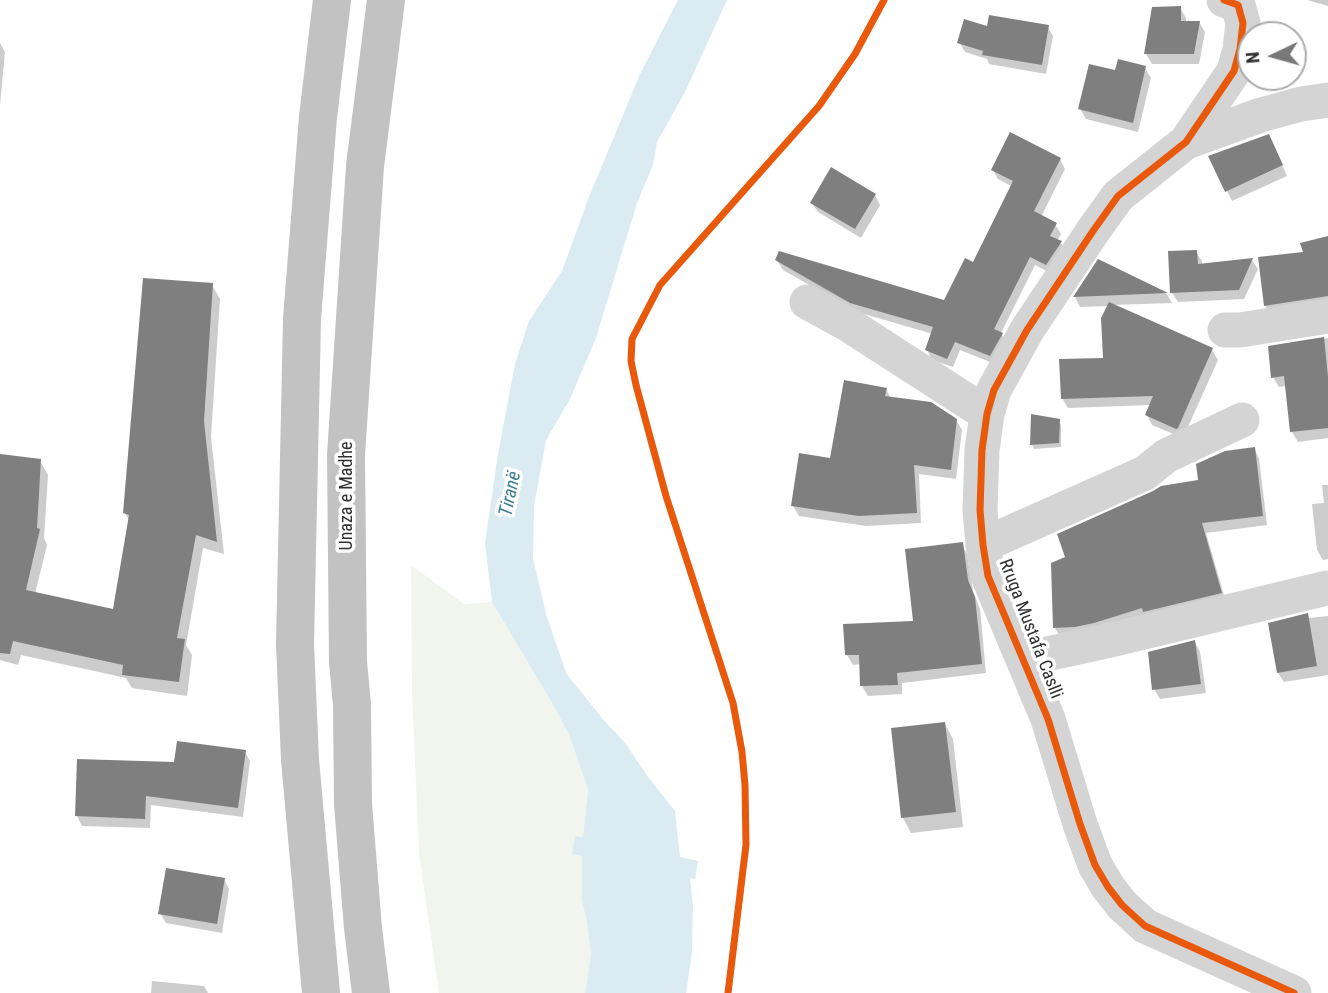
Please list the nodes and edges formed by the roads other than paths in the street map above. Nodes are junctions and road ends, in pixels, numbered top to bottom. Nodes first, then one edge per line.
1 (332, 0) edge
2 (386, 0) edge
3 (1224, 0) edge
4 (1328, 100) edge
5 (1186, 142) junction
6 (807, 302) dead end
7 (1328, 316) edge
8 (1225, 330) dead end
9 (987, 414) junction
10 (1242, 420) dead end
11 (983, 545) junction
12 (1327, 588) edge
13 (1024, 659) junction
14 (352, 705) junction
15 (300, 760) junction
16 (296, 993) edge
17 (321, 993) edge
18 (371, 993) edge
19 (394, 993) edge
20 (1294, 993) edge

1 - 15 highway
2 - 14 highway, Unaza e Madhe
3 - 5 street, Rruga Mustafa Caslli
4 - 5 street, Rruga Mustafa Caslli
5 - 9 street, Rruga Mustafa Caslli
6 - 9 street
7 - 8 street
9 - 11 street, Rruga Mustafa Caslli
10 - 11 street, Rruga Mustafa Caslli
11 - 13 street, Rruga Mustafa Caslli
12 - 13 street, Rruga Mustafa Caslli
13 - 20 street, Rruga Mustafa Caslli
14 - 18 highway, Unaza e Madhe
14 - 19 highway
15 - 16 highway
15 - 17 highway

